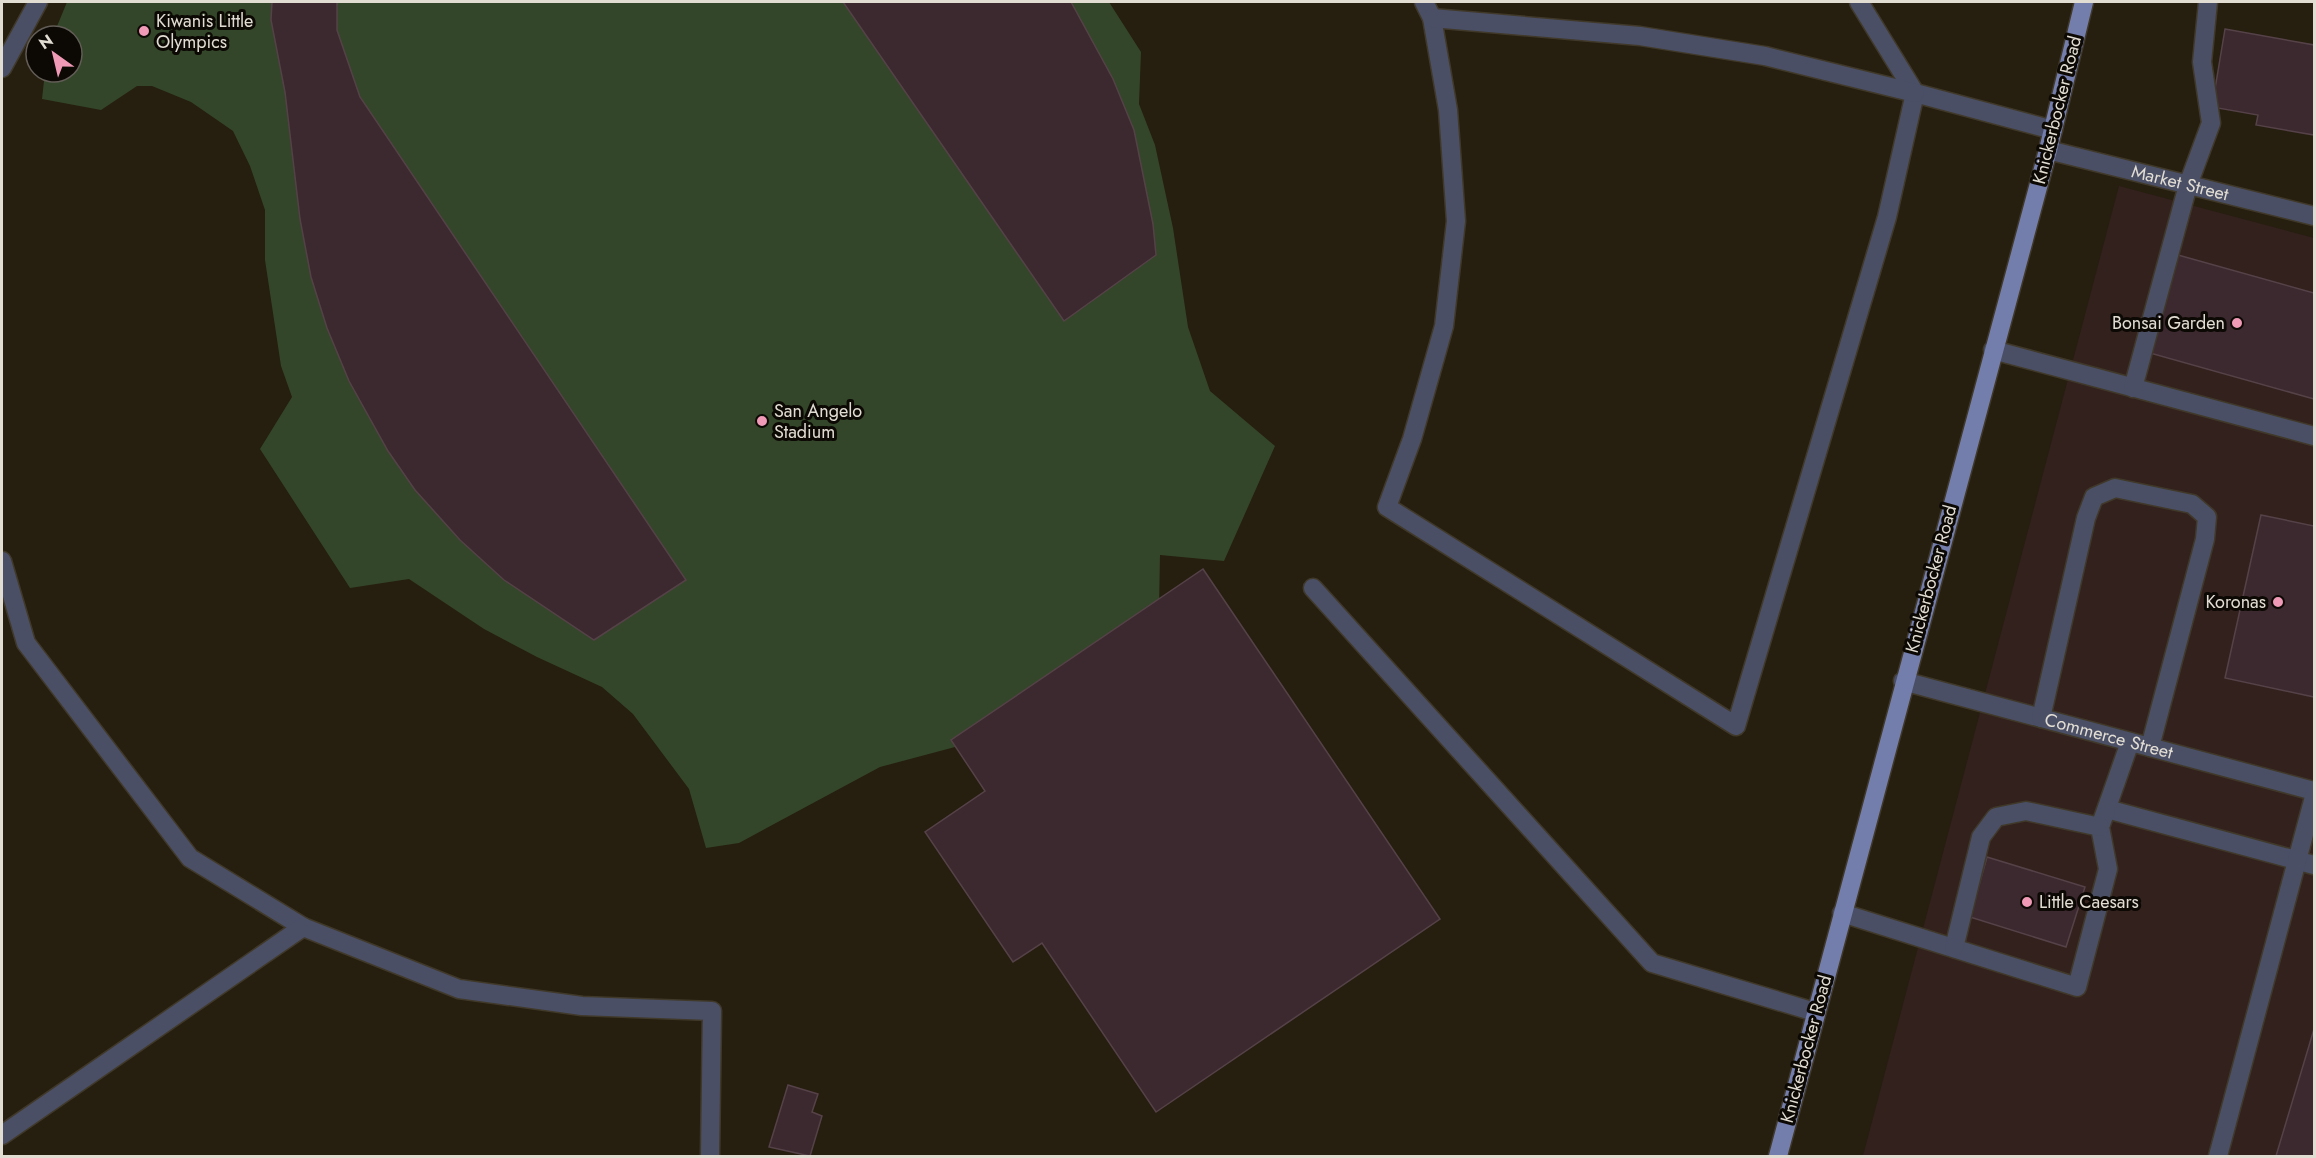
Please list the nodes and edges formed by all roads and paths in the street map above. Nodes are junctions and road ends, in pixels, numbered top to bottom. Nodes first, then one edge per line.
1 (38, 2) edge
2 (1859, 2) edge
3 (2084, 2) edge
4 (2208, 2) edge
5 (1428, 10) edge
6 (2, 68) edge
7 (1915, 93) junction
8 (2053, 130) junction
9 (2048, 150) junction
10 (2188, 185) junction
11 (2314, 216) edge
12 (1993, 350) junction
13 (2133, 388) junction
14 (2314, 436) edge
15 (2, 561) edge
16 (1313, 588) dead end
17 (1903, 681) junction
18 (2041, 718) junction
19 (2130, 742) junction
20 (2150, 747) junction
21 (2314, 791) edge
22 (2314, 797) edge
23 (2107, 809) junction
24 (2100, 827) junction
25 (2306, 863) edge
26 (1842, 913) junction
27 (303, 927) junction
28 (1954, 948) junction
29 (1815, 1012) junction
30 (2, 1135) edge
31 (710, 1156) edge
32 (1778, 1156) edge
33 (2218, 1156) edge

1 - 6 street
2 - 7 street
3 - 8 main road, Knickerbocker Road
4 - 10 street
5 - 7 street
5 - 7 street
7 - 8 street
8 - 9 main road, Knickerbocker Road
9 - 10 street, Market Street
9 - 12 main road, Knickerbocker Road
10 - 11 street, Market Street
10 - 13 street
12 - 13 street
12 - 17 main road, Knickerbocker Road
13 - 14 street
15 - 27 street
16 - 29 street
17 - 18 street, Commerce Street
17 - 26 main road, Knickerbocker Road
18 - 19 street, Commerce Street
18 - 20 street
19 - 20 street, Commerce Street
19 - 23 street
20 - 21 street, Commerce Street
22 - 25 street
23 - 24 street
23 - 25 street
24 - 28 street
24 - 28 street
25 - 33 street
26 - 28 street
26 - 29 main road, Knickerbocker Road
27 - 30 street
27 - 31 street
29 - 32 main road, Knickerbocker Road

